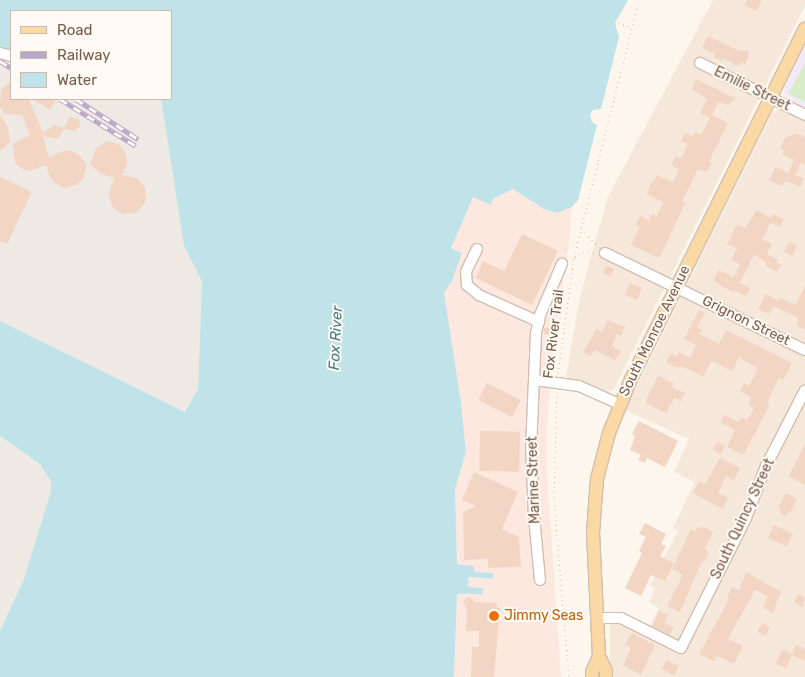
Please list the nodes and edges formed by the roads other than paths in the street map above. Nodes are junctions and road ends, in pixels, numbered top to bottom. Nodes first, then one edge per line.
1 (805, 29) edge
2 (700, 63) dead end
3 (770, 98) junction
4 (805, 115) edge
5 (477, 249) dead end
6 (605, 253) road end
7 (562, 264) dead end
8 (677, 287) junction
9 (539, 322) junction
10 (805, 350) edge
11 (534, 380) junction
12 (805, 390) edge
13 (619, 404) junction
14 (540, 580) dead end
15 (598, 618) junction
16 (599, 656) junction
17 (592, 677) edge
18 (606, 677) edge

1 - 3 main road, South Monroe Avenue
2 - 3 street, Emilie Street
3 - 4 street, Emilie Street
3 - 8 main road, South Monroe Avenue
5 - 9 street
6 - 8 street, Grignon Street
7 - 9 street, Marine Street
8 - 10 street, Grignon Street
8 - 13 main road, South Monroe Avenue
9 - 11 street, Marine Street
11 - 13 street
11 - 14 street, Marine Street
12 - 15 street, South Quincy Street
13 - 15 main road, South Monroe Avenue
15 - 16 main road, South Monroe Avenue
16 - 17 main road, South Monroe Avenue
16 - 18 main road, South Monroe Avenue

